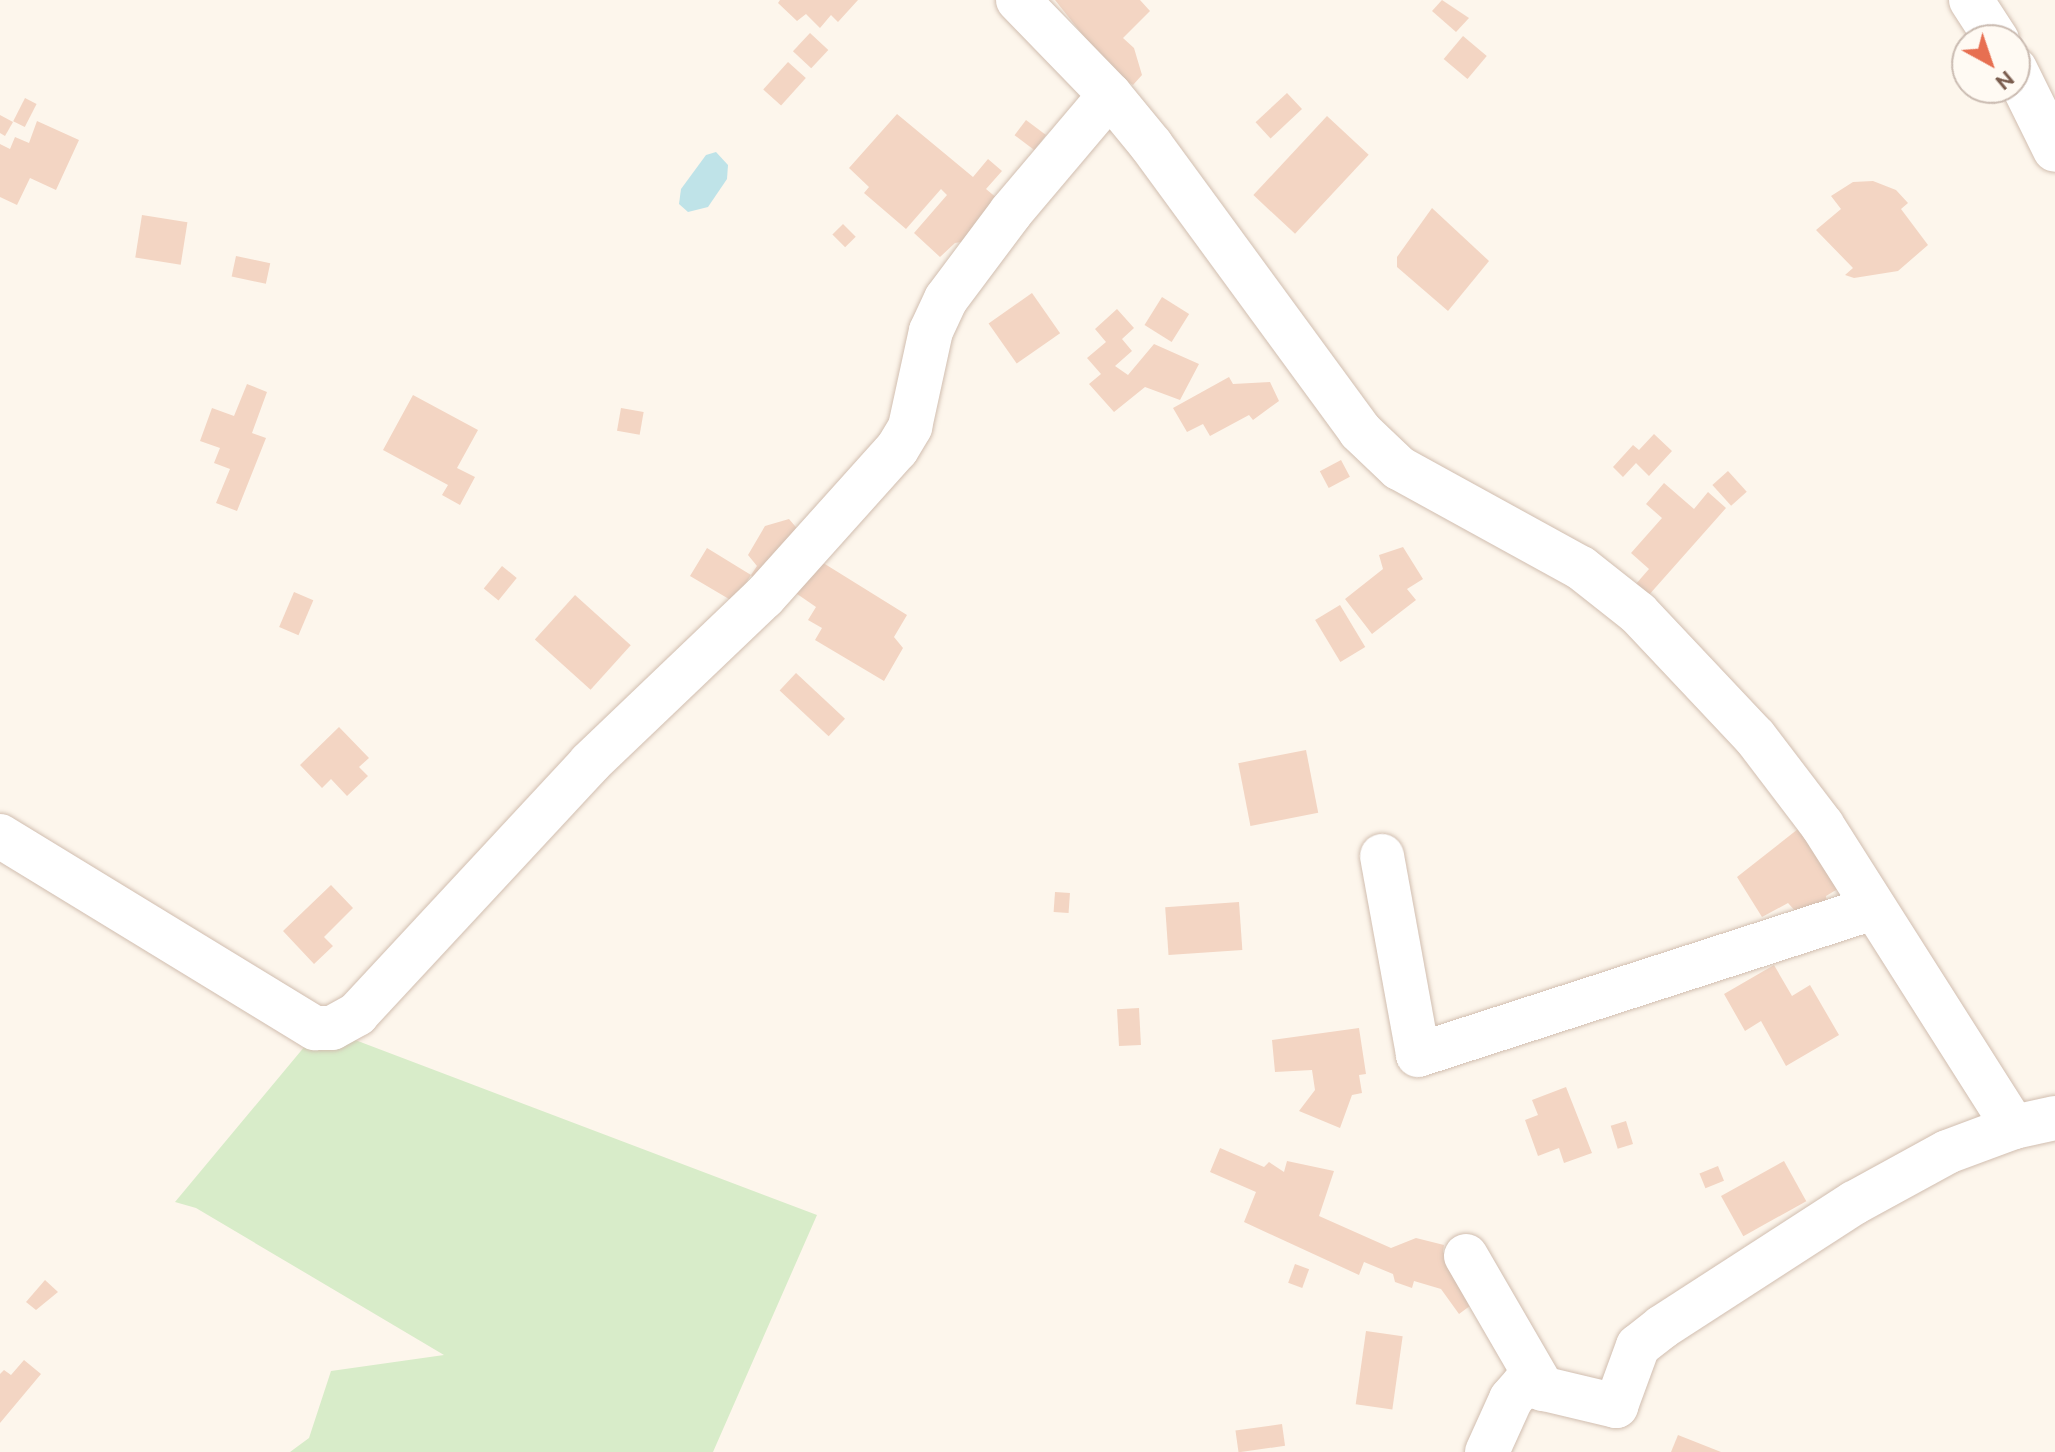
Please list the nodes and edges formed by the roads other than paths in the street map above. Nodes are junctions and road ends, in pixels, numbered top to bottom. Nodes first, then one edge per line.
1 (1018, 0) edge
2 (1971, 0) edge
3 (1987, 24) edge
4 (1110, 95) junction
5 (2031, 101) edge
6 (2055, 150) edge
7 (0, 836) edge
8 (1382, 856) dead end
9 (1872, 908) junction
10 (2034, 1123) edge
11 (1466, 1256) dead end
12 (1543, 1389) junction
13 (1487, 1452) edge

1 - 4 street
2 - 3 street
4 - 7 street
4 - 9 street
5 - 6 street
8 - 9 street
9 - 10 street
10 - 12 street
11 - 12 street
12 - 13 street

